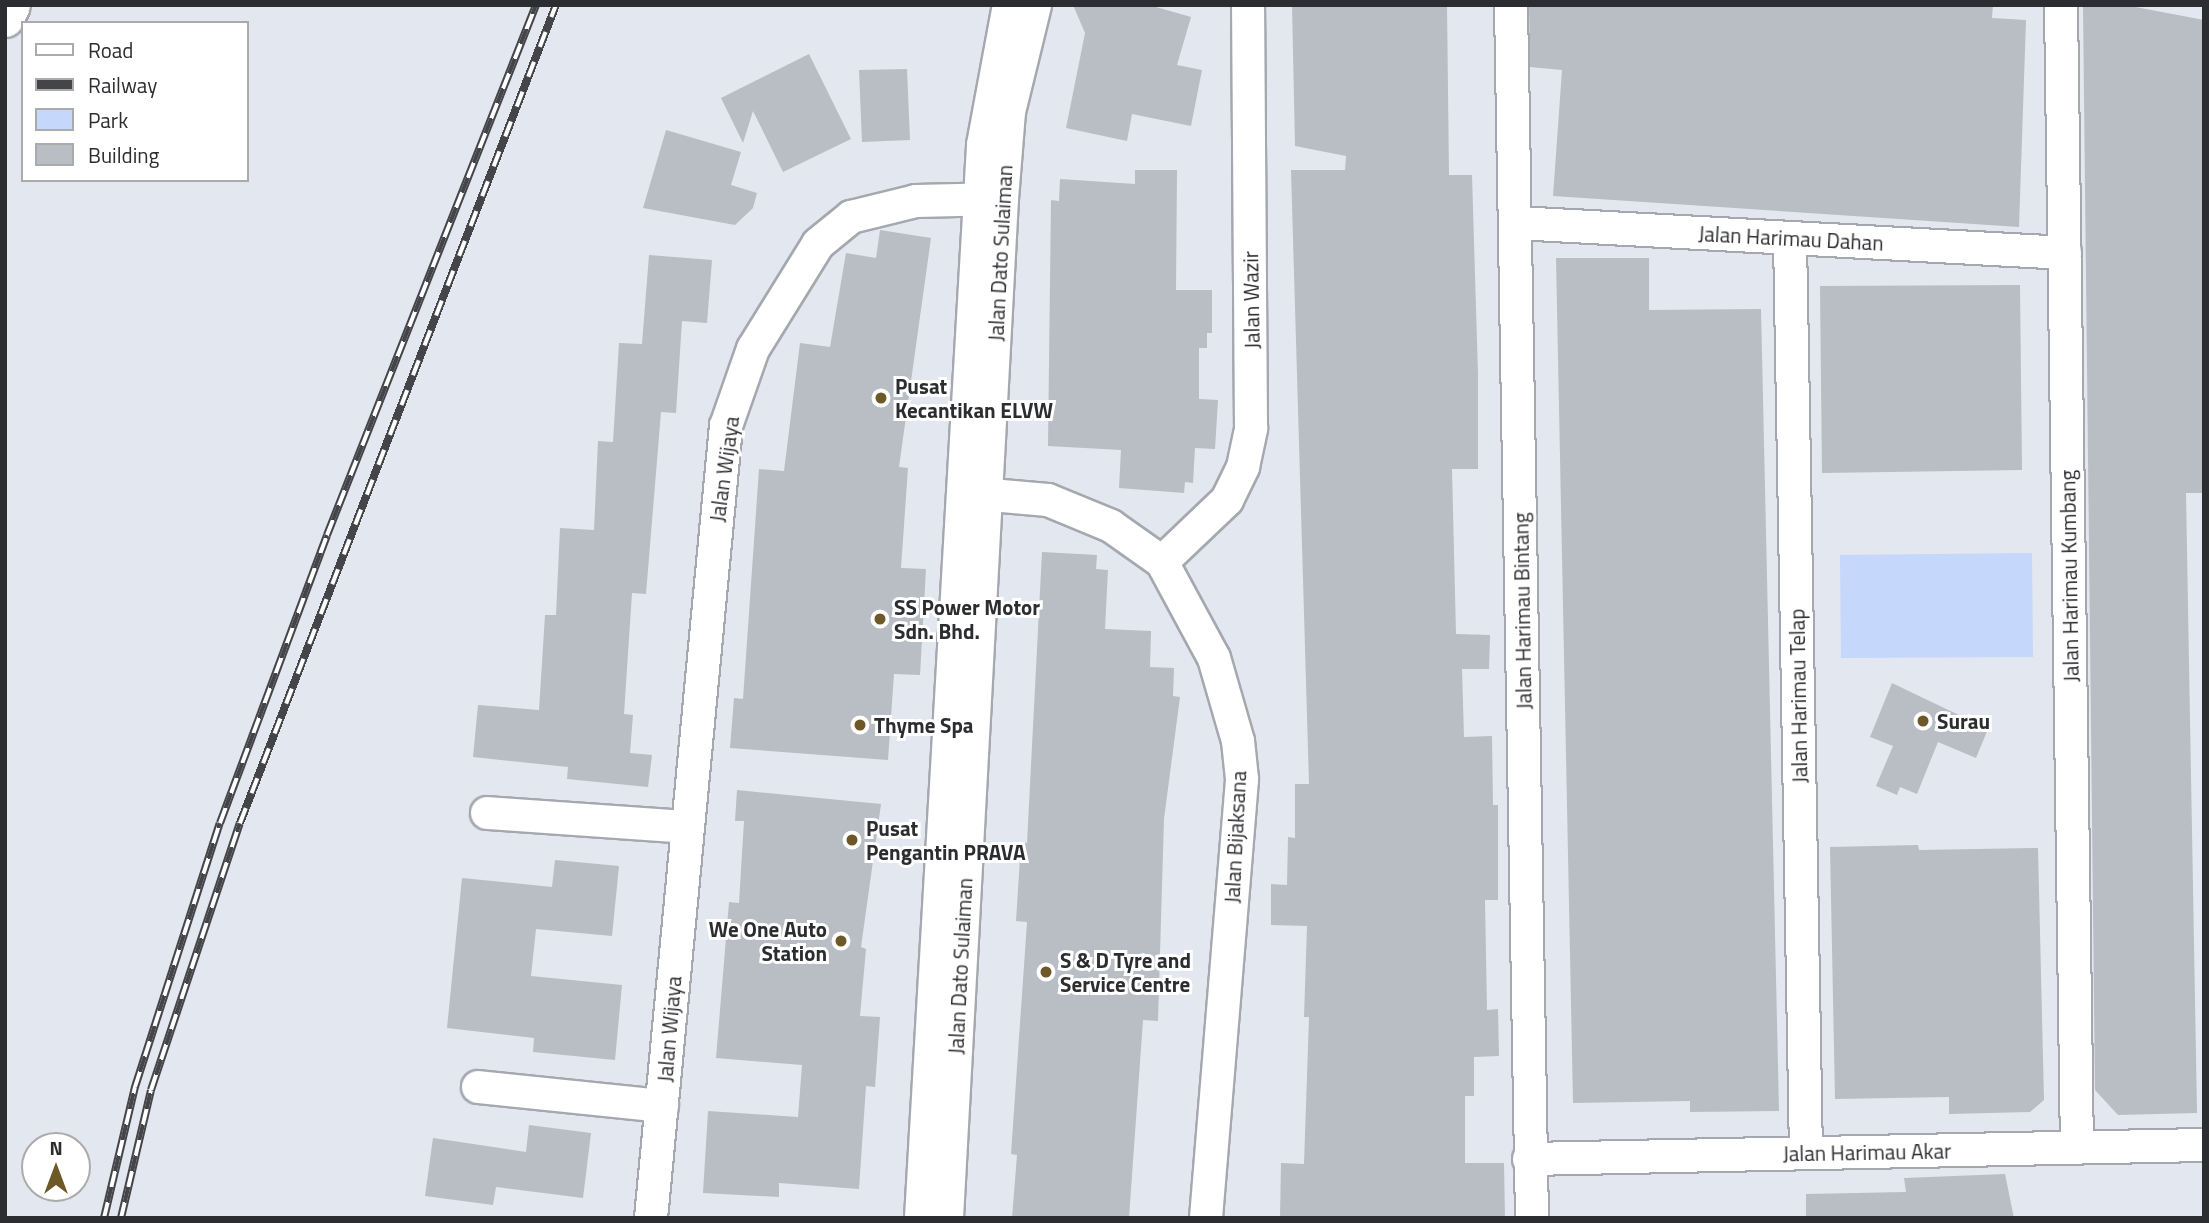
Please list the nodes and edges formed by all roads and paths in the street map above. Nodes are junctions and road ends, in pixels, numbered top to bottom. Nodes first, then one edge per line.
1 (11, 5) edge
2 (1009, 5) edge
3 (1035, 5) edge
4 (1248, 5) edge
5 (1511, 5) edge
6 (2061, 5) edge
7 (5, 18) edge
8 (991, 198) junction
9 (1517, 223) junction
10 (1790, 238) junction
11 (2064, 253) junction
12 (975, 494) junction
13 (1162, 562) junction
14 (487, 813) dead end
15 (688, 827) junction
16 (478, 1087) dead end
17 (662, 1106) junction
18 (2204, 1145) edge
19 (2077, 1148) junction
20 (1806, 1153) junction
21 (1529, 1159) junction
22 (651, 1218) edge
23 (921, 1218) edge
24 (947, 1218) edge
25 (1206, 1218) edge
26 (1532, 1218) edge

1 - 7 main road
2 - 8 street, Jalan Dato Sulaiman
3 - 8 street, Jalan Dato Sulaiman
4 - 13 street, Jalan Wazir
5 - 9 street, Jalan Harimau Bintang
6 - 11 street, Jalan Harimau Kumbang
8 - 12 street, Jalan Dato Sulaiman
8 - 15 street, Jalan Wijaya
9 - 10 street, Jalan Harimau Dahan
9 - 21 street, Jalan Harimau Bintang
10 - 11 street, Jalan Harimau Dahan
10 - 20 street, Jalan Harimau Telap
11 - 19 street, Jalan Harimau Kumbang
12 - 13 street, Jalan Bijaksana
12 - 23 street, Jalan Dato Sulaiman
12 - 24 street, Jalan Dato Sulaiman
13 - 25 street, Jalan Bijaksana
14 - 15 street
15 - 17 street, Jalan Wijaya
16 - 17 street, Jalan Wijaya
17 - 22 street, Jalan Wijaya
18 - 19 street, Jalan Harimau Akar
19 - 20 street, Jalan Harimau Akar
20 - 21 street, Jalan Harimau Akar
21 - 26 street, Jalan Harimau Bintang

